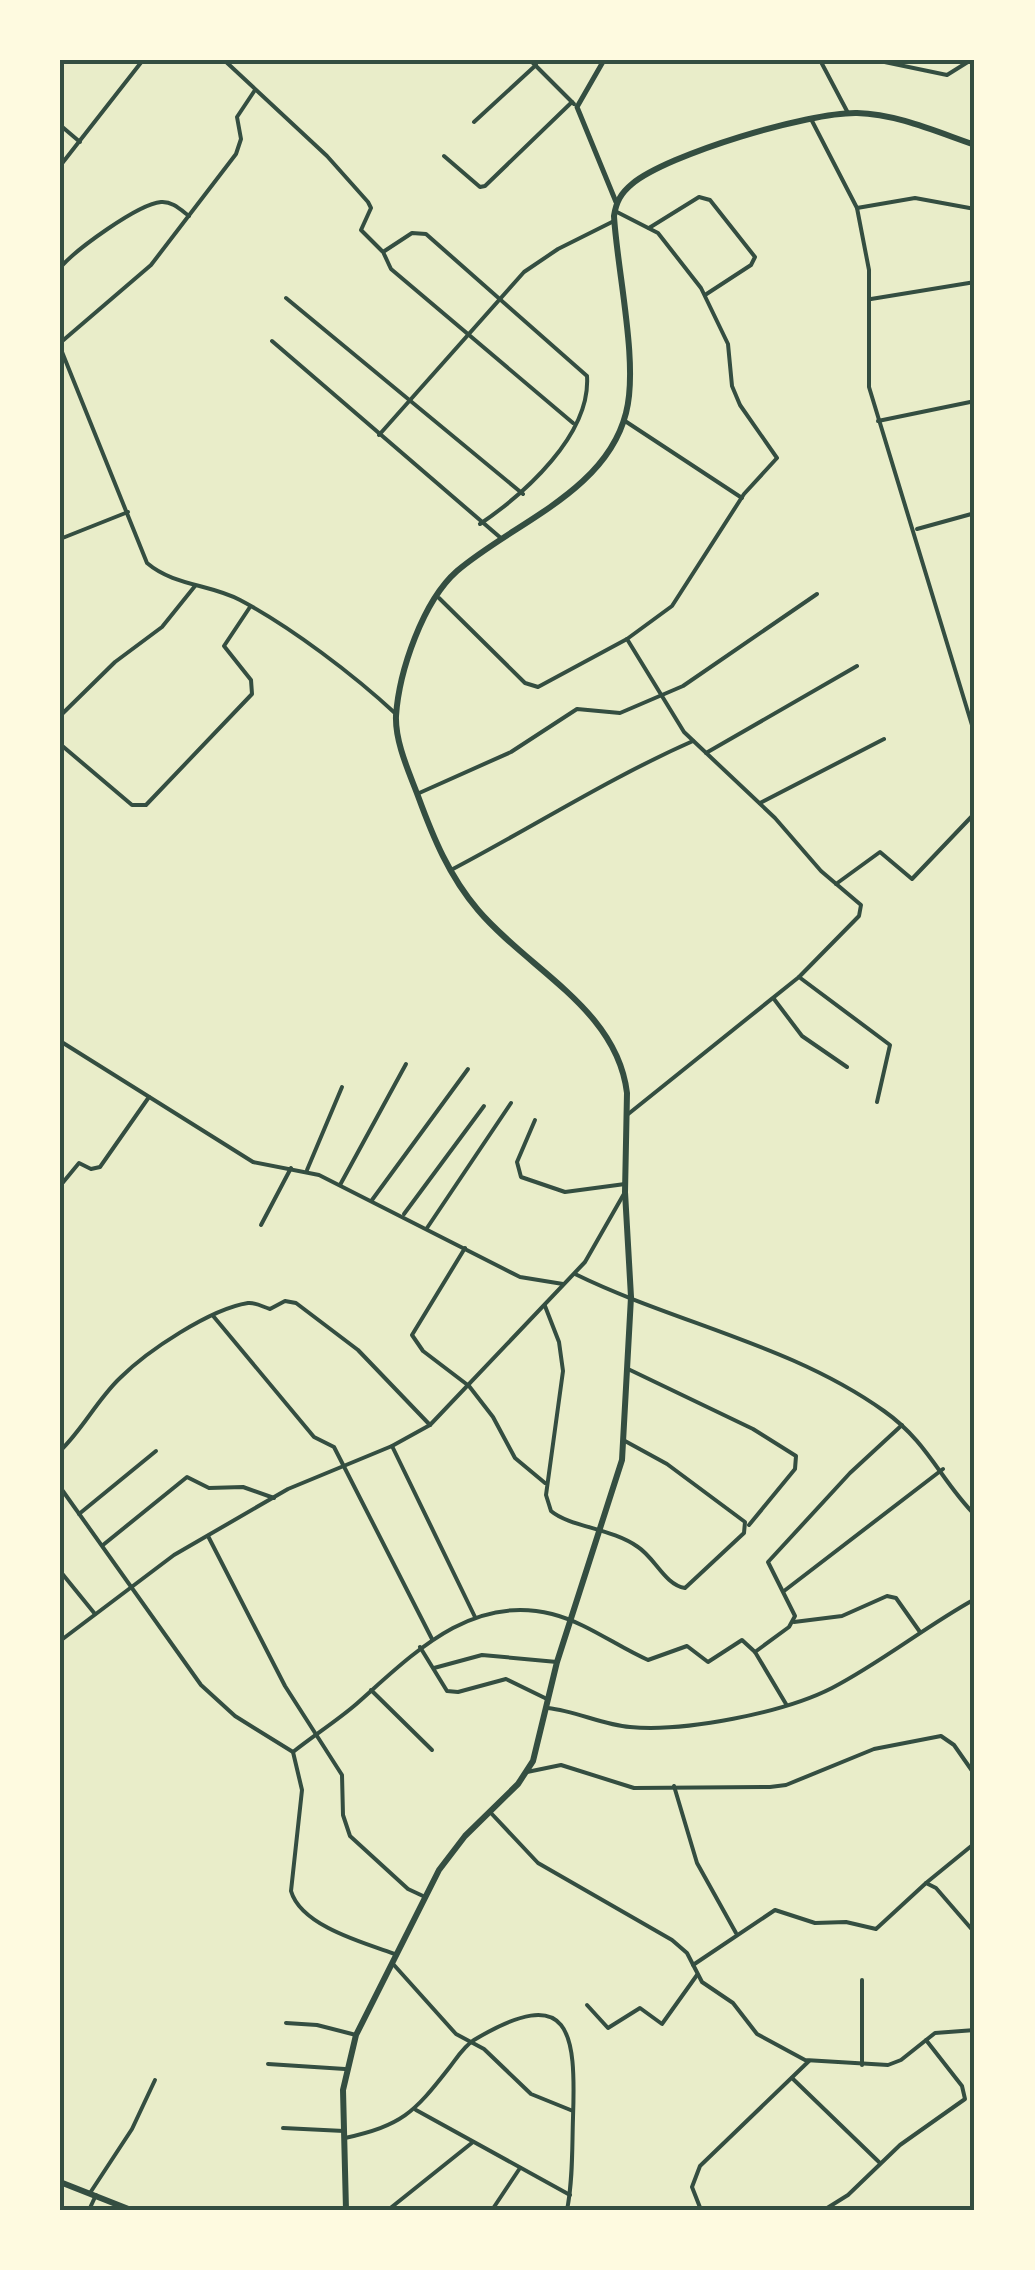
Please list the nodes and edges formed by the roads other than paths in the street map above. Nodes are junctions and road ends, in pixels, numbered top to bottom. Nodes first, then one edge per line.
1 (143, 60) edge
2 (224, 60) edge
3 (530, 60) edge
4 (604, 60) edge
5 (820, 60) edge
6 (875, 60) edge
7 (972, 60) edge
8 (536, 65) junction
9 (255, 90) junction
10 (575, 105) junction
11 (849, 114) junction
12 (811, 119) junction
13 (474, 122) dead end
14 (60, 125) edge
15 (80, 142) junction
16 (975, 145) edge
17 (444, 156) dead end
18 (60, 166) edge
19 (616, 202) junction
20 (858, 208) junction
21 (975, 209) edge
22 (614, 211) junction
23 (189, 216) junction
24 (614, 221) junction
25 (649, 228) junction
26 (383, 252) junction
27 (60, 268) edge
28 (975, 282) edge
29 (705, 295) junction
30 (500, 297) junction
31 (286, 298) dead end
32 (870, 299) junction
33 (466, 335) junction
34 (272, 341) dead end
35 (60, 345) edge
36 (975, 401) edge
37 (408, 403) junction
38 (624, 420) junction
39 (878, 422) junction
40 (573, 423) junction
41 (380, 435) junction
42 (523, 494) junction
43 (742, 498) junction
44 (128, 512) junction
45 (975, 513) edge
46 (480, 524) junction
47 (916, 529) junction
48 (60, 539) edge
49 (502, 540) junction
50 (195, 586) junction
51 (817, 594) dead end
52 (437, 596) junction
53 (250, 606) junction
54 (627, 639) junction
55 (857, 666) dead end
56 (659, 697) junction
57 (396, 714) junction
58 (60, 716) edge
59 (975, 735) edge
60 (884, 739) dead end
61 (693, 741) junction
62 (60, 744) edge
63 (706, 753) junction
64 (417, 794) junction
65 (760, 804) junction
66 (975, 813) edge
67 (450, 870) junction
68 (836, 884) junction
69 (799, 976) junction
70 (774, 999) junction
71 (60, 1041) edge
72 (406, 1064) dead end
73 (847, 1067) dead end
74 (468, 1069) dead end
75 (342, 1087) dead end
76 (149, 1097) junction
77 (877, 1102) dead end
78 (511, 1103) dead end
79 (484, 1106) dead end
80 (627, 1115) junction
81 (535, 1120) dead end
82 (291, 1168) junction
83 (306, 1170) junction
84 (340, 1185) junction
85 (60, 1186) edge
86 (625, 1188) junction
87 (372, 1200) junction
88 (402, 1216) junction
89 (261, 1225) dead end
90 (427, 1228) junction
91 (465, 1248) junction
92 (575, 1274) junction
93 (566, 1284) junction
94 (630, 1297) junction
95 (545, 1306) junction
96 (214, 1317) junction
97 (628, 1370) junction
98 (468, 1386) junction
99 (430, 1425) junction
100 (902, 1425) junction
101 (625, 1441) junction
102 (392, 1446) junction
103 (156, 1450) dead end
104 (60, 1451) edge
105 (344, 1465) junction
106 (943, 1469) junction
107 (547, 1484) junction
108 (60, 1487) edge
109 (274, 1498) junction
110 (79, 1514) junction
111 (975, 1515) edge
112 (601, 1527) junction
113 (748, 1527) junction
114 (208, 1536) junction
115 (102, 1546) junction
116 (60, 1571) edge
117 (128, 1588) junction
118 (783, 1591) junction
119 (975, 1599) edge
120 (95, 1614) junction
121 (475, 1618) junction
122 (572, 1619) junction
123 (794, 1622) junction
124 (920, 1632) junction
125 (432, 1639) junction
126 (60, 1641) edge
127 (420, 1647) junction
128 (754, 1652) junction
129 (557, 1662) junction
130 (432, 1668) junction
131 (371, 1690) junction
132 (546, 1703) junction
133 (787, 1705) junction
134 (315, 1734) junction
135 (432, 1750) dead end
136 (294, 1752) junction
137 (526, 1772) junction
138 (975, 1775) edge
139 (674, 1786) junction
140 (490, 1812) junction
141 (975, 1843) edge
142 (926, 1884) junction
143 (424, 1896) junction
144 (975, 1933) edge
145 (737, 1934) junction
146 (393, 1958) junction
147 (692, 1965) junction
148 (696, 1974) junction
149 (862, 1980) dead end
150 (587, 2004) dead end
151 (286, 2023) dead end
152 (975, 2030) edge
153 (356, 2035) junction
154 (926, 2040) junction
155 (470, 2042) junction
156 (809, 2061) junction
157 (268, 2064) dead end
158 (862, 2064) junction
159 (345, 2069) junction
160 (792, 2078) junction
161 (155, 2080) dead end
162 (416, 2110) junction
163 (573, 2111) junction
164 (283, 2128) dead end
165 (344, 2135) junction
166 (473, 2142) junction
167 (880, 2163) junction
168 (520, 2168) junction
169 (60, 2182) edge
170 (93, 2194) junction
171 (570, 2195) junction
172 (89, 2210) edge
173 (131, 2210) edge
174 (346, 2210) edge
175 (388, 2210) edge
176 (492, 2210) edge
177 (567, 2210) edge
178 (701, 2210) edge
179 (824, 2210) edge

1 - 15 street
2 - 9 street
3 - 8 street
4 - 10 street
5 - 11 street
6 - 7 street
8 - 10 street
8 - 13 street
9 - 23 street
9 - 26 street
10 - 17 street
10 - 19 street
11 - 12 highway
11 - 16 highway
12 - 19 highway
12 - 20 street
14 - 15 street
15 - 18 street
19 - 22 highway
20 - 21 street
20 - 32 street
22 - 24 highway
22 - 25 street
23 - 27 street
23 - 35 street
24 - 30 street
24 - 38 highway
25 - 29 street
25 - 29 street
26 - 30 street
26 - 33 street
28 - 32 street
29 - 43 street
30 - 33 street
30 - 40 street
31 - 37 street
32 - 39 street
33 - 37 street
33 - 40 street
34 - 41 street
35 - 44 street
36 - 39 street
37 - 41 street
37 - 42 street
38 - 43 street
38 - 49 highway
39 - 47 street
40 - 42 street
41 - 46 street
42 - 46 street
43 - 54 street
44 - 48 street
44 - 50 street
45 - 47 street
46 - 49 street
47 - 59 street
49 - 52 highway
50 - 53 street
50 - 58 street
51 - 56 street
52 - 54 street
52 - 57 highway
53 - 57 street
53 - 62 street
54 - 56 street
55 - 63 street
56 - 61 street
56 - 64 street
57 - 64 highway
60 - 65 street
61 - 63 street
61 - 67 street
63 - 65 street
64 - 67 highway
65 - 68 street
66 - 68 street
67 - 80 highway
68 - 69 street
69 - 70 street
69 - 77 street
70 - 73 street
70 - 80 street
71 - 76 street
72 - 84 street
74 - 87 street
75 - 83 street
76 - 82 street
76 - 85 street
78 - 90 street
79 - 88 street
80 - 86 highway
81 - 86 street
82 - 83 street
82 - 89 street
83 - 84 street
84 - 87 street
86 - 92 street
86 - 94 highway
87 - 88 street
88 - 90 street
90 - 91 street
91 - 93 street
91 - 98 street
92 - 93 street
92 - 94 street
93 - 95 street
94 - 97 highway
94 - 100 street
95 - 98 street
95 - 107 street
96 - 99 street
96 - 104 street
96 - 105 street
97 - 101 highway
97 - 113 street
98 - 99 street
98 - 107 street
99 - 102 street
100 - 106 street
100 - 118 street
101 - 112 highway
101 - 113 street
102 - 105 street
102 - 121 street
103 - 110 street
105 - 109 street
105 - 125 street
106 - 111 street
106 - 118 street
107 - 112 street
108 - 110 street
109 - 114 street
109 - 115 street
110 - 115 street
112 - 113 street
112 - 122 highway
114 - 117 street
114 - 134 street
115 - 117 street
116 - 120 street
117 - 120 street
117 - 136 street
118 - 123 street
119 - 124 street
120 - 126 street
121 - 122 street
121 - 125 street
122 - 128 street
122 - 129 highway
123 - 124 street
123 - 128 street
124 - 133 street
125 - 127 street
127 - 130 street
127 - 131 street
128 - 133 street
129 - 130 street
129 - 132 highway
130 - 132 street
131 - 134 street
131 - 135 street
132 - 133 street
132 - 137 highway
134 - 136 street
134 - 143 street
136 - 146 street
137 - 139 street
137 - 140 highway
138 - 139 street
139 - 145 street
140 - 143 highway
140 - 147 street
141 - 142 street
142 - 144 street
142 - 145 street
143 - 146 highway
145 - 147 street
146 - 153 highway
146 - 155 street
147 - 148 street
148 - 150 street
148 - 156 street
149 - 158 street
151 - 153 street
152 - 154 street
153 - 159 highway
154 - 158 street
154 - 167 street
155 - 162 street
155 - 163 street
155 - 163 street
156 - 158 street
156 - 160 street
157 - 159 street
159 - 165 highway
160 - 167 street
160 - 178 street
161 - 170 street
162 - 165 street
162 - 166 street
163 - 171 street
164 - 165 street
165 - 174 highway
166 - 168 street
166 - 175 street
167 - 179 street
168 - 171 street
168 - 176 street
169 - 170 highway
170 - 172 street
170 - 173 highway
171 - 177 street

